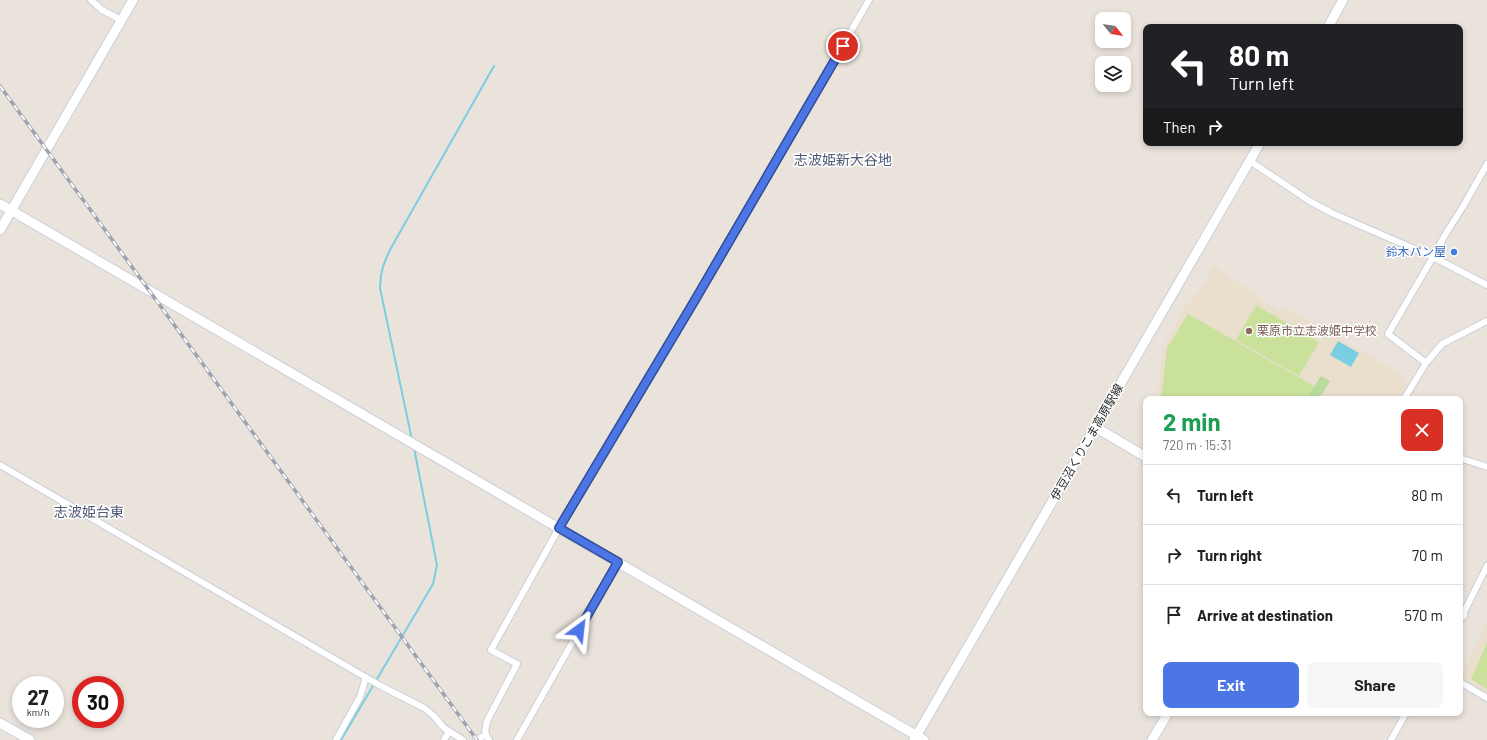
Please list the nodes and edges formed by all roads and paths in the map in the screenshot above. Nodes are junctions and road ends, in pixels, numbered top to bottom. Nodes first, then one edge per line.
1 (91, 0) edge
2 (133, 0) edge
3 (869, 0) edge
4 (1343, 0) edge
5 (121, 20) junction
6 (1330, 24) edge
7 (1258, 146) edge
8 (1250, 161) junction
9 (1487, 164) edge
10 (0, 204) edge
11 (11, 211) junction
12 (0, 230) edge
13 (1433, 257) junction
14 (1487, 285) edge
15 (1487, 321) edge
16 (1426, 362) junction
17 (1406, 396) edge
18 (1096, 427) junction
19 (1143, 455) edge
20 (1463, 459) edge
21 (0, 465) edge
22 (1487, 467) edge
23 (559, 528) junction
24 (618, 562) junction
25 (1487, 566) edge
26 (1463, 612) edge
27 (368, 678) junction
28 (1463, 684) edge
29 (1487, 698) edge
30 (1166, 716) edge
31 (1404, 716) edge
32 (0, 723) edge
33 (450, 731) junction
34 (488, 738) edge
35 (918, 738) edge
36 (30, 740) edge
37 (336, 740) edge
38 (444, 740) edge
39 (463, 740) edge
40 (476, 740) edge
41 (517, 740) edge
42 (1152, 740) edge
43 (1391, 740) edge

1 - 5 street
2 - 5 street
3 - 23 street
4 - 6 street
5 - 11 street
7 - 8 street, 伊豆沼くりこま高原駅線
8 - 13 street
8 - 18 street, 伊豆沼くりこま高原駅線
9 - 13 street
10 - 11 street
11 - 12 street
11 - 23 street
13 - 14 street
13 - 16 street
15 - 16 street
16 - 17 street
18 - 19 street
18 - 35 street, 伊豆沼くりこま高原駅線
20 - 22 street
21 - 27 street
23 - 24 street
23 - 34 street
24 - 35 street
24 - 41 street
25 - 26 street
27 - 33 street
27 - 37 street
28 - 29 street
30 - 42 street
31 - 43 street
32 - 36 street
33 - 38 street
33 - 39 street
34 - 40 street

